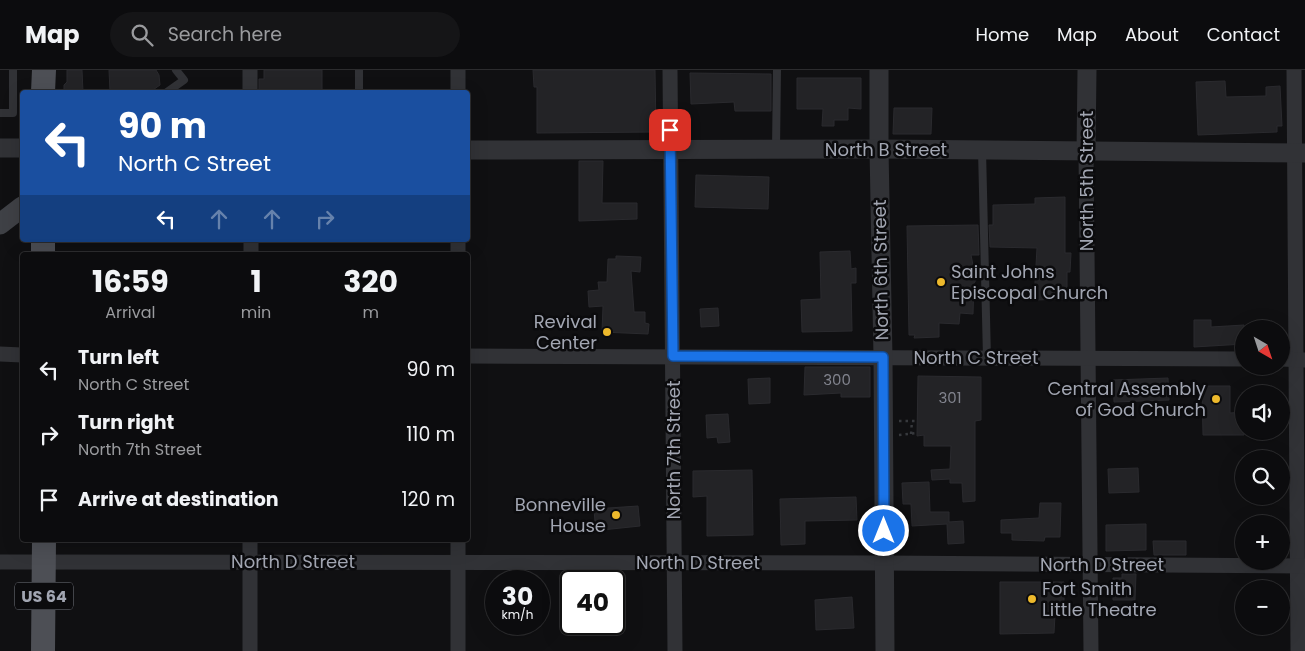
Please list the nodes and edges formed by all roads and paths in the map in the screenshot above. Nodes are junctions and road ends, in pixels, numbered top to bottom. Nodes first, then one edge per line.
1 (13, 70) edge
2 (44, 70) edge
3 (176, 70) edge
4 (250, 70) edge
5 (359, 70) edge
6 (458, 70) edge
7 (670, 70) edge
8 (777, 70) edge
9 (879, 70) edge
10 (1087, 70) edge
11 (1294, 70) edge
12 (44, 90) edge
13 (170, 90) edge
14 (250, 90) edge
15 (359, 90) edge
16 (458, 90) edge
17 (0, 113) edge
18 (0, 148) edge
19 (20, 148) edge
20 (879, 149) junction
21 (470, 150) edge
22 (671, 150) junction
23 (776, 150) junction
24 (982, 150) junction
25 (1086, 152) junction
26 (1300, 152) edge
27 (20, 209) edge
28 (0, 224) edge
29 (0, 354) edge
30 (20, 355) edge
31 (470, 356) edge
32 (673, 356) junction
33 (883, 357) junction
34 (987, 358) junction
35 (1088, 359) junction
36 (1235, 359) edge
37 (1294, 360) edge
38 (892, 421) dead end
39 (912, 421) junction
40 (917, 421) dead end
41 (917, 433) dead end
42 (911, 434) junction
43 (892, 436) dead end
44 (250, 542) edge
45 (458, 542) edge
46 (44, 551) edge
47 (0, 562) edge
48 (250, 562) junction
49 (458, 563) junction
50 (884, 563) junction
51 (675, 564) junction
52 (1090, 564) junction
53 (1301, 566) edge
54 (43, 651) edge
55 (250, 651) edge
56 (458, 651) edge
57 (675, 651) edge
58 (885, 651) edge
59 (1091, 651) edge
60 (1298, 651) edge

1 - 17 lane
2 - 12 main road
3 - 13 lane
4 - 14 street
5 - 15 lane
6 - 16 street
7 - 22 street, North 7th Street
8 - 23 lane
9 - 20 street, North 6th Street
10 - 25 street, North 5th Street
11 - 26 street
18 - 19 street
20 - 23 street, North B Street
20 - 24 street, North B Street
20 - 33 street, North 6th Street
21 - 22 street, North B Street
22 - 23 street, North B Street
22 - 32 street, North 7th Street
24 - 25 street, North B Street
24 - 34 lane
25 - 26 street, North B Street
25 - 35 street, North 5th Street
26 - 37 street
27 - 28 main road
29 - 30 street
31 - 32 street, North C Street
32 - 33 street, North C Street
32 - 51 street, North 7th Street
33 - 34 street, North C Street
33 - 50 street, North 6th Street
34 - 35 street, North C Street
35 - 36 street, North C Street
35 - 52 street, North 5th Street
37 - 53 street
38 - 39 path
39 - 40 path
39 - 42 path
41 - 42 path
42 - 43 path
44 - 48 street
45 - 49 street
46 - 47 street, North D Street
46 - 48 street, North D Street
46 - 54 main road, US 64
48 - 49 street, North D Street
48 - 55 street
49 - 51 street, North D Street
49 - 56 street
50 - 51 street, North D Street
50 - 52 street, North D Street
50 - 58 street, North 6th Street
51 - 57 street, North 7th Street
52 - 53 street, North D Street
52 - 59 street, North 5th Street
53 - 60 street

